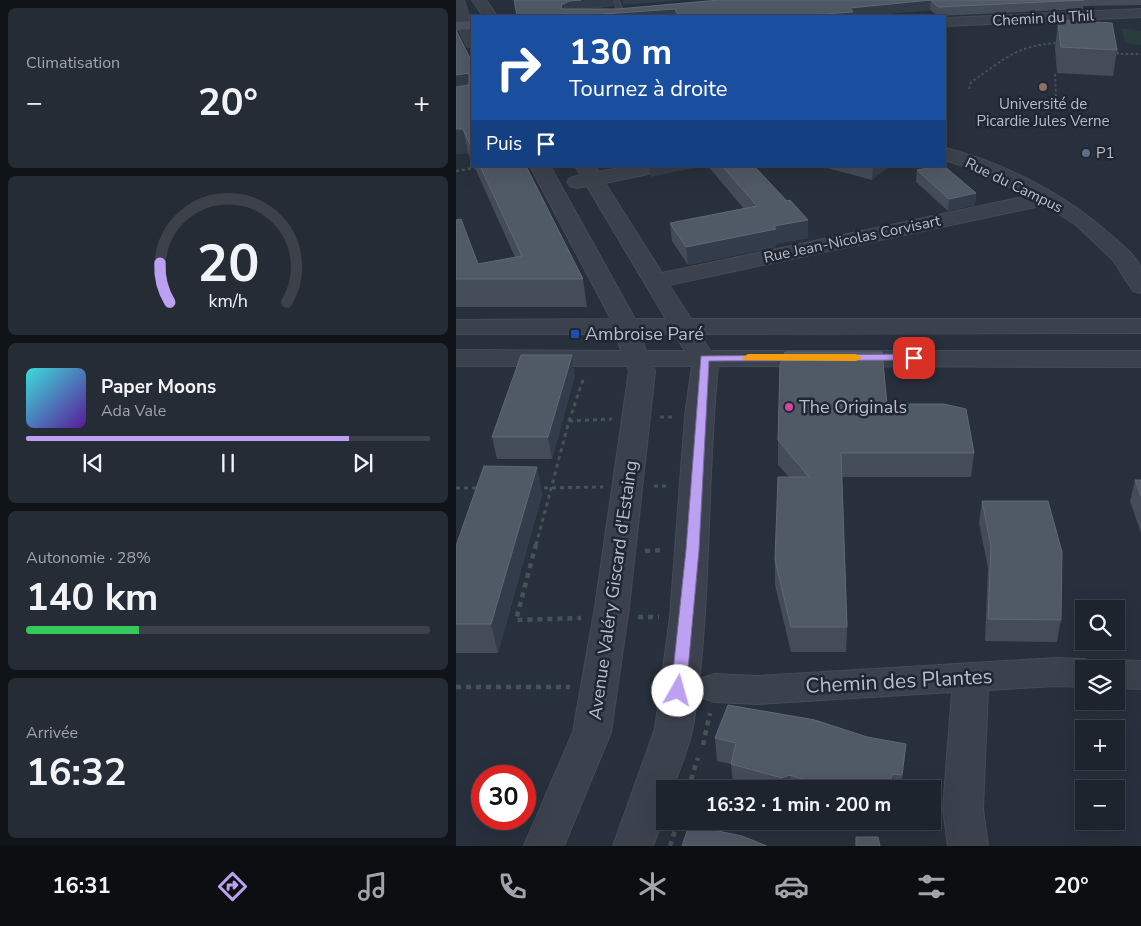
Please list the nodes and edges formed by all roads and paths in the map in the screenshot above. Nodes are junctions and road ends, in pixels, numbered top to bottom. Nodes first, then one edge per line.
1 (457, 0) edge
2 (479, 0) edge
3 (624, 8) edge
4 (604, 13) edge
5 (1141, 13) edge
6 (489, 15) edge
7 (946, 22) edge
8 (464, 25) edge
9 (471, 41) edge
10 (1114, 41) edge
11 (1064, 43) edge
12 (1141, 54) edge
13 (1055, 74) dead end
14 (968, 89) dead end
15 (1056, 97) dead end
16 (946, 154) edge
17 (480, 167) edge
18 (541, 167) edge
19 (651, 167) edge
20 (456, 171) edge
21 (589, 173) edge
22 (551, 187) junction
23 (1048, 198) junction
24 (656, 281) junction
25 (1141, 286) edge
26 (684, 326) junction
27 (1141, 326) edge
28 (456, 327) edge
29 (626, 327) junction
30 (456, 358) edge
31 (704, 358) junction
32 (637, 359) junction
33 (1141, 359) edge
34 (586, 371) dead end
35 (628, 486) junction
36 (696, 487) junction
37 (456, 488) edge
38 (484, 488) edge
39 (532, 488) edge
40 (551, 488) junction
41 (687, 616) junction
42 (610, 618) junction
43 (1075, 673) edge
44 (1125, 674) edge
45 (1141, 675) edge
46 (971, 677) junction
47 (456, 687) edge
48 (574, 687) dead end
49 (715, 688) dead end
50 (675, 830) edge
51 (544, 846) edge
52 (633, 846) edge
53 (670, 846) edge
54 (968, 846) edge

1 - 8 street
2 - 6 street
3 - 4 main road
5 - 7 street, Chemin du Thil
8 - 9 street
10 - 12 path
11 - 14 path
13 - 15 path
16 - 23 street, Rue du Campus
17 - 20 path
18 - 22 street, Avenue Valéry Giscard d'Estaing
19 - 21 street
21 - 22 street
21 - 24 street
22 - 29 street, Avenue Valéry Giscard d'Estaing
23 - 24 street, Rue Jean-Nicolas Corvisart
23 - 25 street, Rue du Campus
24 - 26 street
26 - 27 street
26 - 29 street
26 - 31 street
28 - 29 street
29 - 32 street, Avenue Valéry Giscard d'Estaing
30 - 32 street
31 - 32 street
31 - 33 street
31 - 36 street
32 - 35 street, Avenue Valéry Giscard d'Estaing
34 - 40 path
35 - 36 path
35 - 40 path
35 - 42 street, Avenue Valéry Giscard d'Estaing
36 - 41 street
37 - 38 path
39 - 40 path
40 - 42 path
41 - 42 path
41 - 52 street
42 - 51 street, Avenue Valéry Giscard d'Estaing
43 - 46 street, Chemin des Plantes
44 - 45 street
46 - 49 street, Chemin des Plantes
46 - 54 street
47 - 48 path
50 - 53 path

